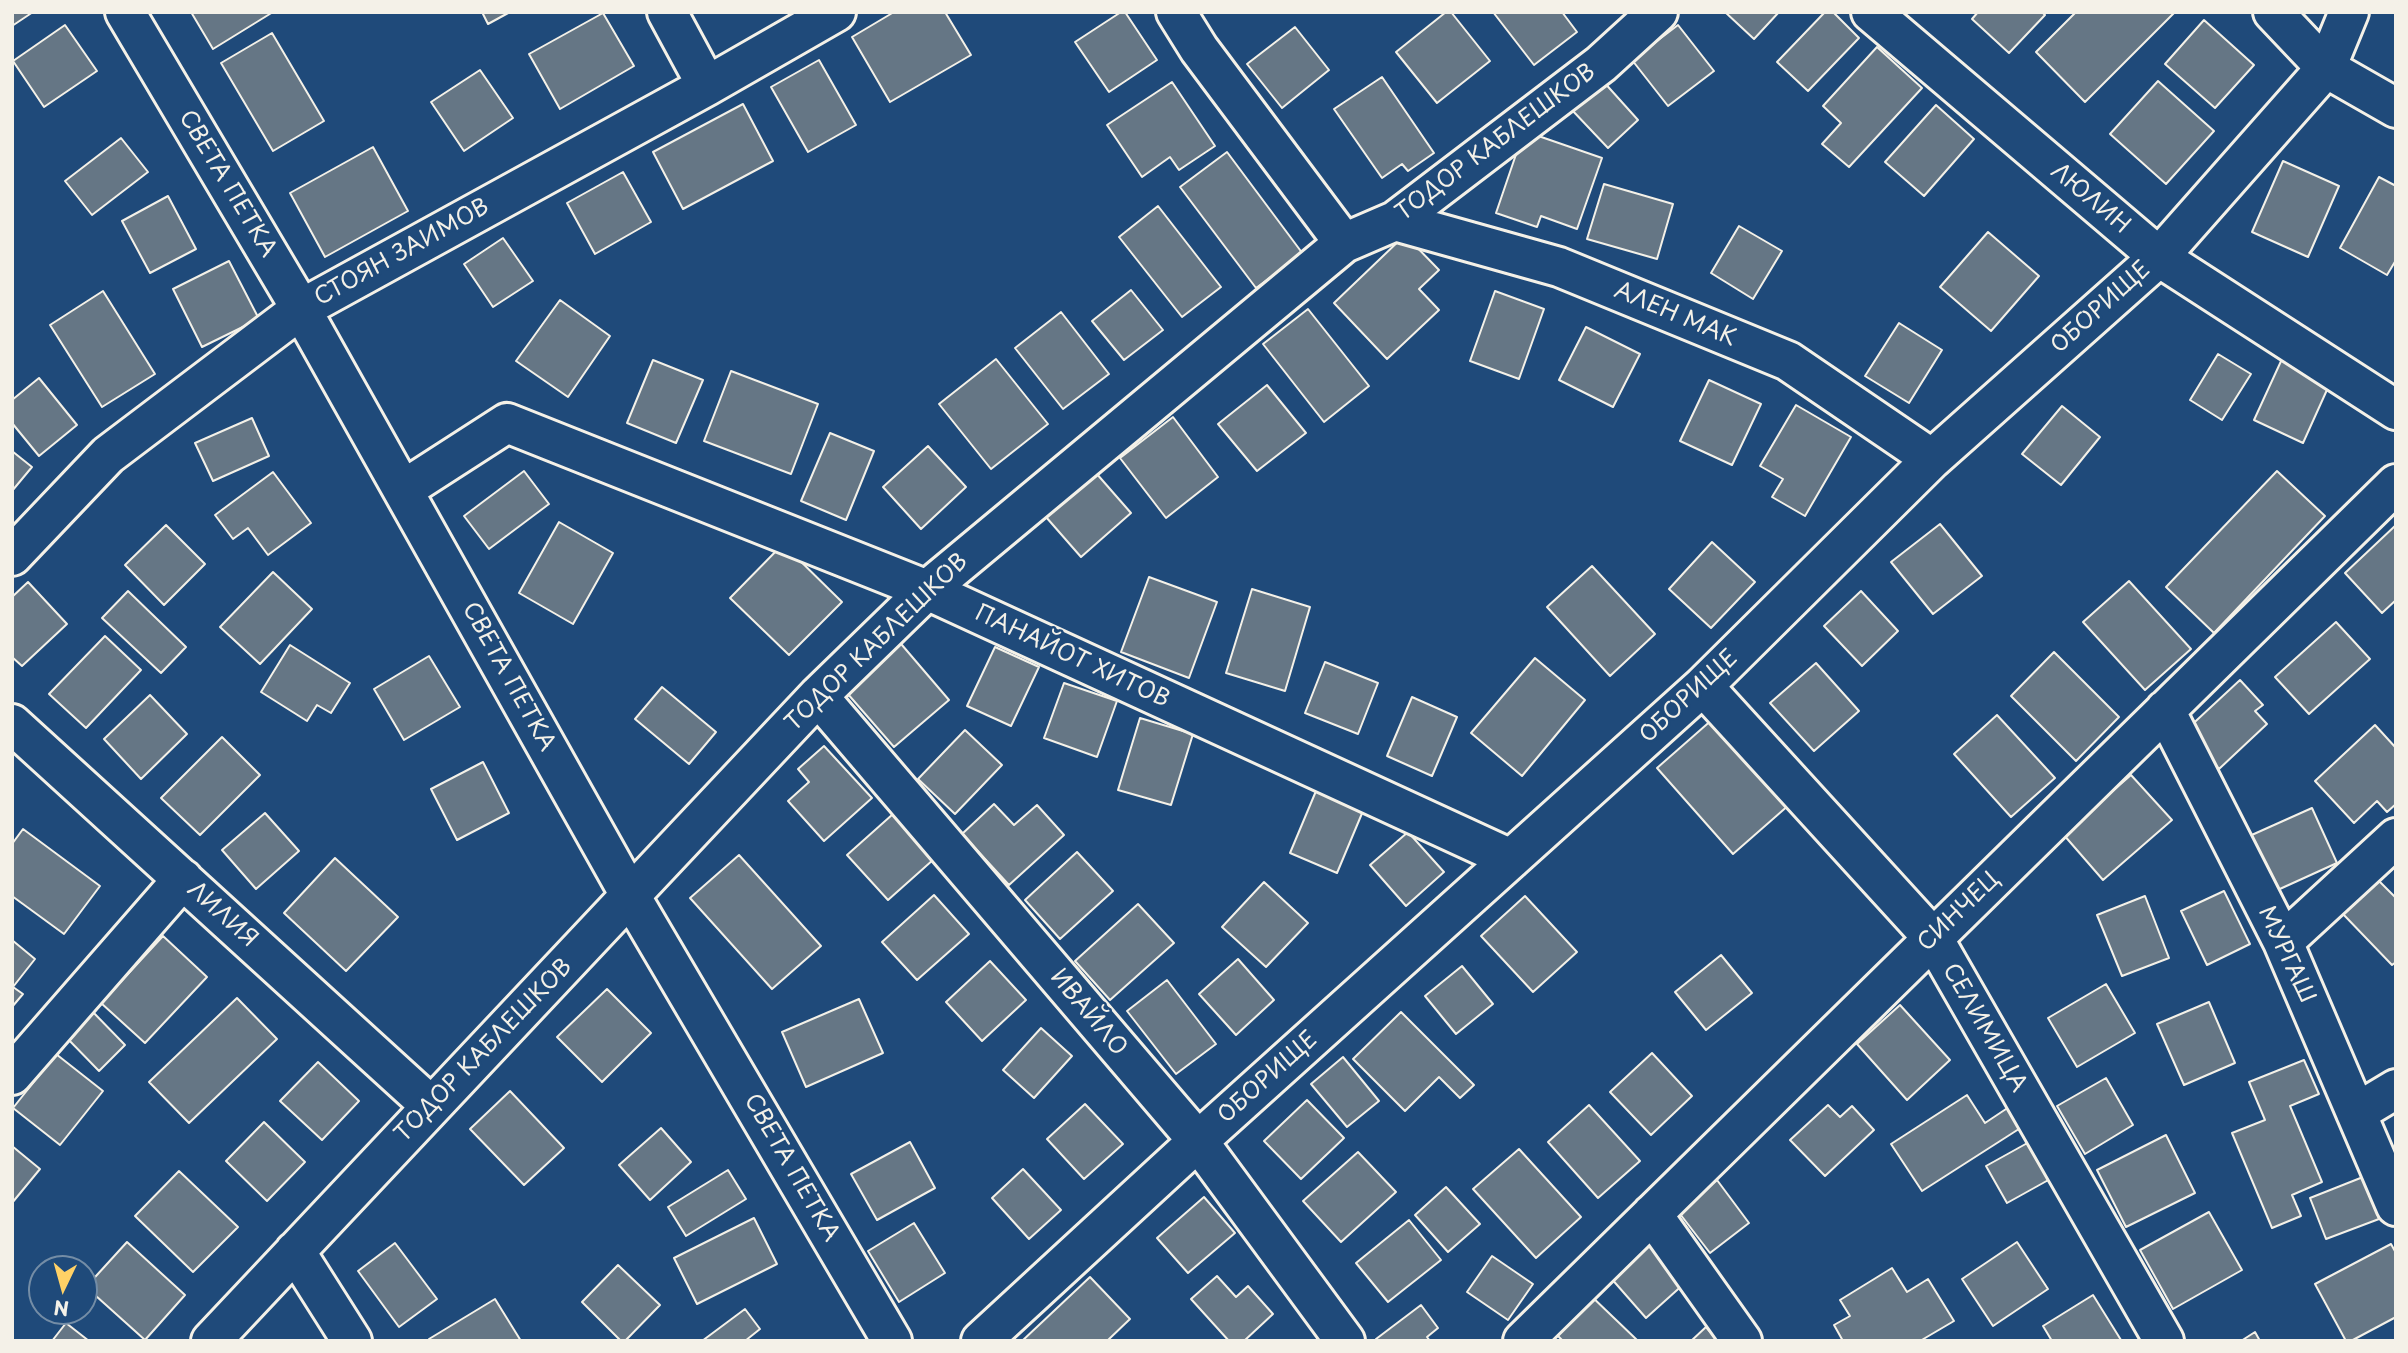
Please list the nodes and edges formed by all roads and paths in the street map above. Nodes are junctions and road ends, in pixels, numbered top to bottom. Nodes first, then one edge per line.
1 (125, 12) edge
2 (667, 12) edge
3 (836, 12) edge
4 (1176, 12) edge
5 (1658, 12) edge
6 (1871, 12) edge
7 (2273, 12) edge
8 (2349, 12) edge
9 (2326, 68) junction
10 (707, 86) junction
11 (2396, 108) edge
12 (1395, 221) junction
13 (1344, 243) junction
14 (2159, 257) junction
15 (301, 309) junction
16 (2396, 410) edge
17 (1932, 459) junction
18 (2396, 484) edge
19 (403, 490) junction
20 (12, 556) edge
21 (927, 590) junction
22 (1703, 686) junction
23 (818, 696) junction
24 (2165, 710) junction
25 (12, 724) edge
26 (2396, 838) edge
27 (1511, 859) junction
28 (183, 879) junction
29 (632, 897) junction
30 (1933, 939) junction
31 (2283, 942) junction
32 (12, 1075) edge
33 (2396, 1089) edge
34 (431, 1106) junction
35 (2356, 1113) junction
36 (1198, 1141) junction
37 (2396, 1206) edge
38 (1652, 1214) junction
39 (295, 1251) junction
40 (211, 1341) edge
41 (352, 1341) edge
42 (892, 1341) edge
43 (981, 1341) edge
44 (1345, 1341) edge
45 (1523, 1341) edge
46 (1742, 1341) edge
47 (2164, 1341) edge

1 - 15 street, СВЕТА ПЕТКА
2 - 10 street
3 - 10 street, СТОЯН ЗАИМОВ
4 - 13 street
5 - 12 street, ТОДОР КАБЛЕШКОВ
6 - 14 street, ЛЮЛИН
7 - 9 street
8 - 9 street, ОБОРИЩЕ
9 - 11 street
9 - 14 street, ОБОРИЩЕ
10 - 15 street, СТОЯН ЗАИМОВ
12 - 13 street, ТОДОР КАБЛЕШКОВ
12 - 17 street, АЛЕН МАК
13 - 21 street, ТОДОР КАБЛЕШКОВ
14 - 16 street, ЛЮЛИН
14 - 17 street, ОБОРИЩЕ
15 - 19 street, СВЕТА ПЕТКА
15 - 20 street, СТОЯН ЗАИМОВ
17 - 22 street, ОБОРИЩЕ
18 - 24 street, СИНЧЕЦ
19 - 21 street, ПАНАЙОТ ХИТОВ
19 - 29 street, СВЕТА ПЕТКА
21 - 23 street, ТОДОР КАБЛЕШКОВ
21 - 27 street, ПАНАЙОТ ХИТОВ
22 - 27 street, ОБОРИЩЕ
22 - 30 street, СЕЛИМИЦА
23 - 29 street, ТОДОР КАБЛЕШКОВ
23 - 36 street, ИВАЙЛО
24 - 30 street, СИНЧЕЦ
24 - 31 street, МУРГАШ
25 - 28 street, ЛИЛИЯ
26 - 31 street
27 - 36 street, ОБОРИЩЕ
28 - 32 street
28 - 34 street, ЛИЛИЯ
29 - 34 street, ТОДОР КАБЛЕШКОВ
29 - 42 street, СВЕТА ПЕТКА
30 - 38 street, СИНЧЕЦ
30 - 47 street, СЕЛИМИЦА
31 - 35 street, МУРГАШ
33 - 35 street
34 - 39 street, ТОДОР КАБЛЕШКОВ
35 - 37 street, МУРГАШ
36 - 43 street, ОБОРИЩЕ
36 - 44 street, ИВАЙЛО
38 - 45 street, СИНЧЕЦ
38 - 46 street
39 - 40 street, ТОДОР КАБЛЕШКОВ
39 - 41 street

